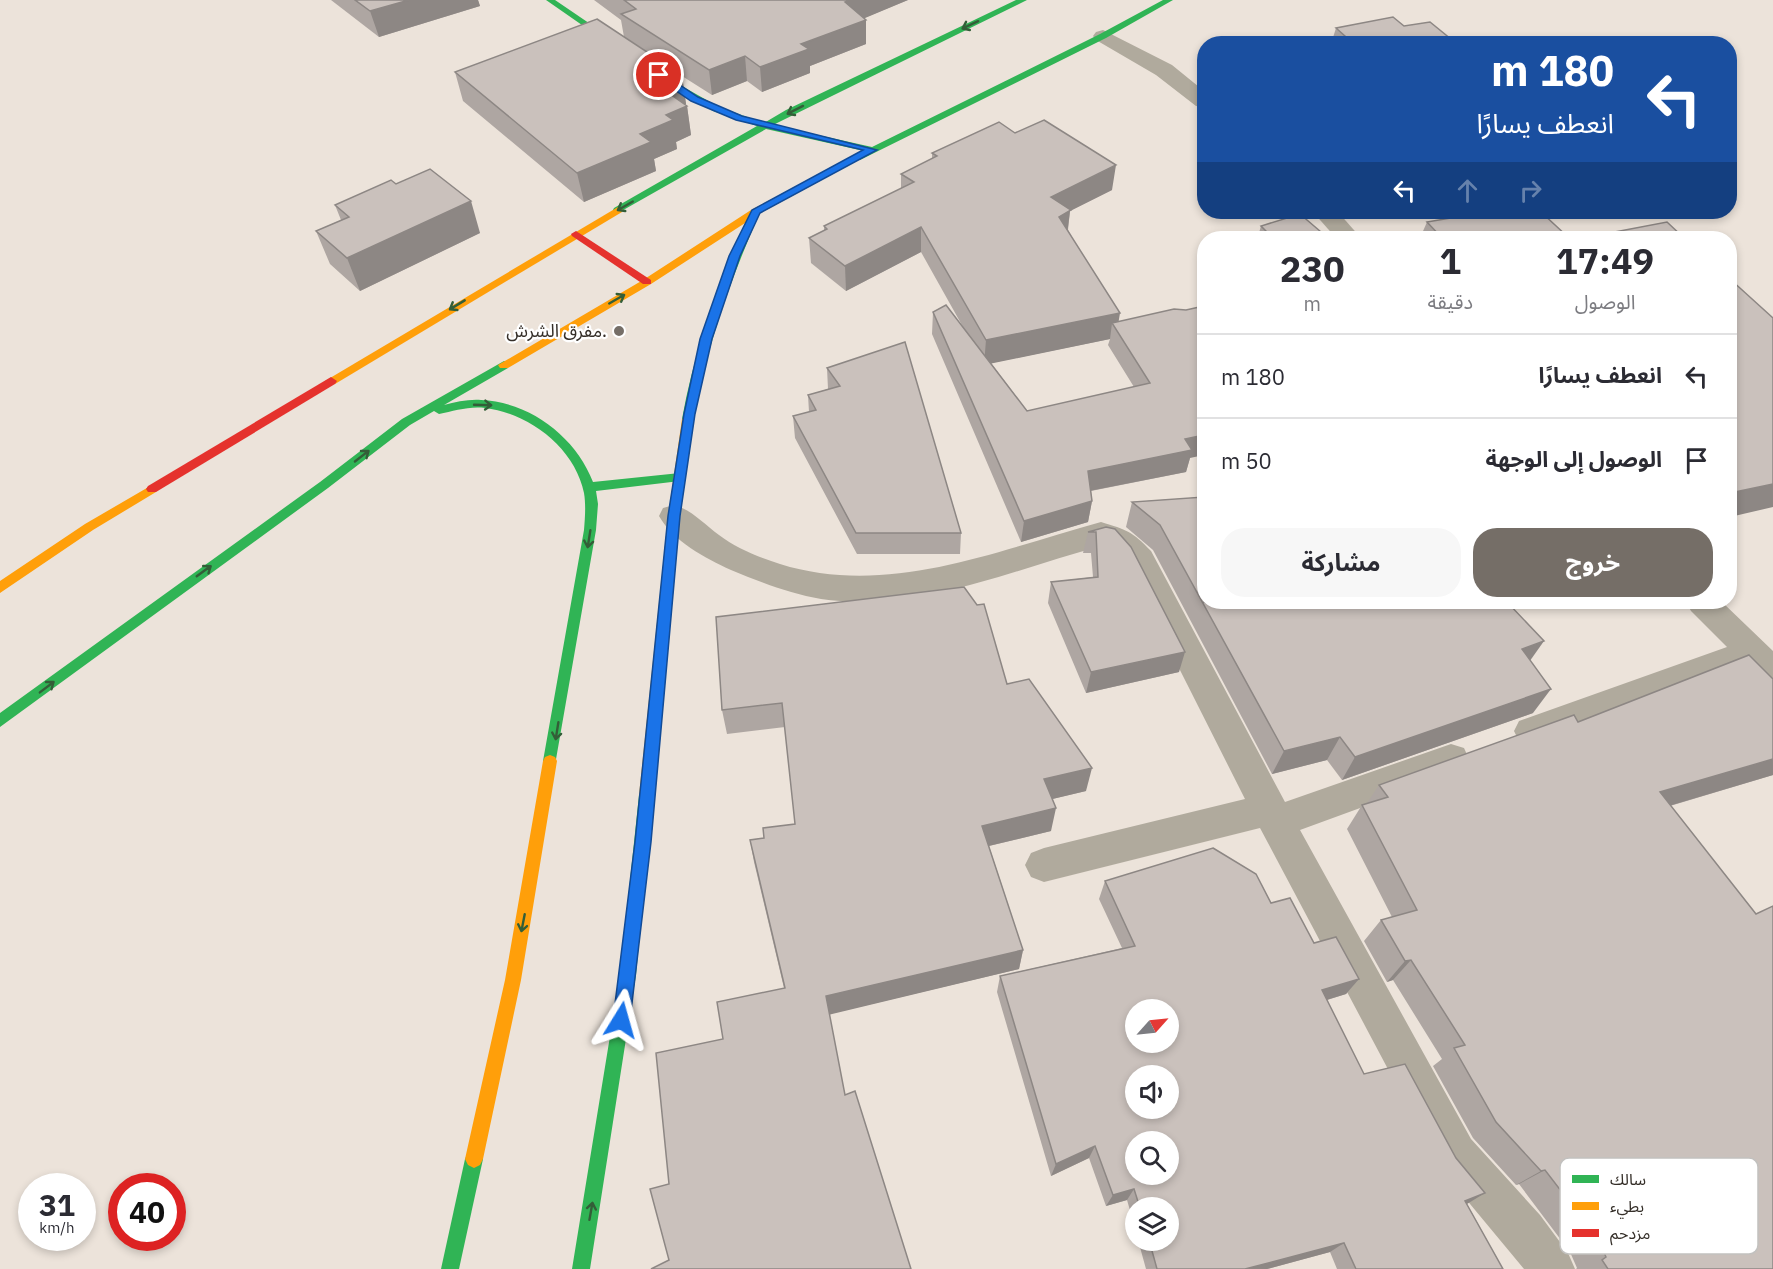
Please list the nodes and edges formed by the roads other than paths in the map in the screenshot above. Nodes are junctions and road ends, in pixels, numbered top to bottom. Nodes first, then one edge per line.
1 (550, 0) edge
2 (1023, 0) edge
3 (1169, 0) edge
4 (1103, 36) junction
5 (1197, 96) edge
6 (765, 126) junction
7 (872, 150) junction
8 (755, 212) junction
9 (1331, 219) edge
10 (1343, 231) edge
11 (576, 234) junction
12 (647, 282) junction
13 (406, 422) junction
14 (680, 477) junction
15 (588, 487) junction
16 (674, 516) junction
17 (0, 588) edge
18 (1709, 609) edge
19 (1763, 662) edge
20 (0, 722) edge
21 (1272, 816) junction
22 (1044, 865) dead end
23 (450, 1269) edge
24 (581, 1269) edge
25 (1552, 1269) edge

1 - 6 main road
2 -> 6 main road
3 - 4 main road
4 - 5 street
4 - 7 main road
6 - 7 main road
6 -> 11 main road
7 - 8 main road
8 - 12 main road
8 - 14 main road
9 - 10 street
11 - 12 main road
11 -> 17 main road
13 -> 12 main road
13 -> 15 main road
20 -> 13 main road
14 - 15 main road
14 - 16 main road
15 -> 23 main road
16 - 21 street
24 -> 16 main road
18 - 19 street
19 - 21 street
21 - 22 street
21 - 25 street

